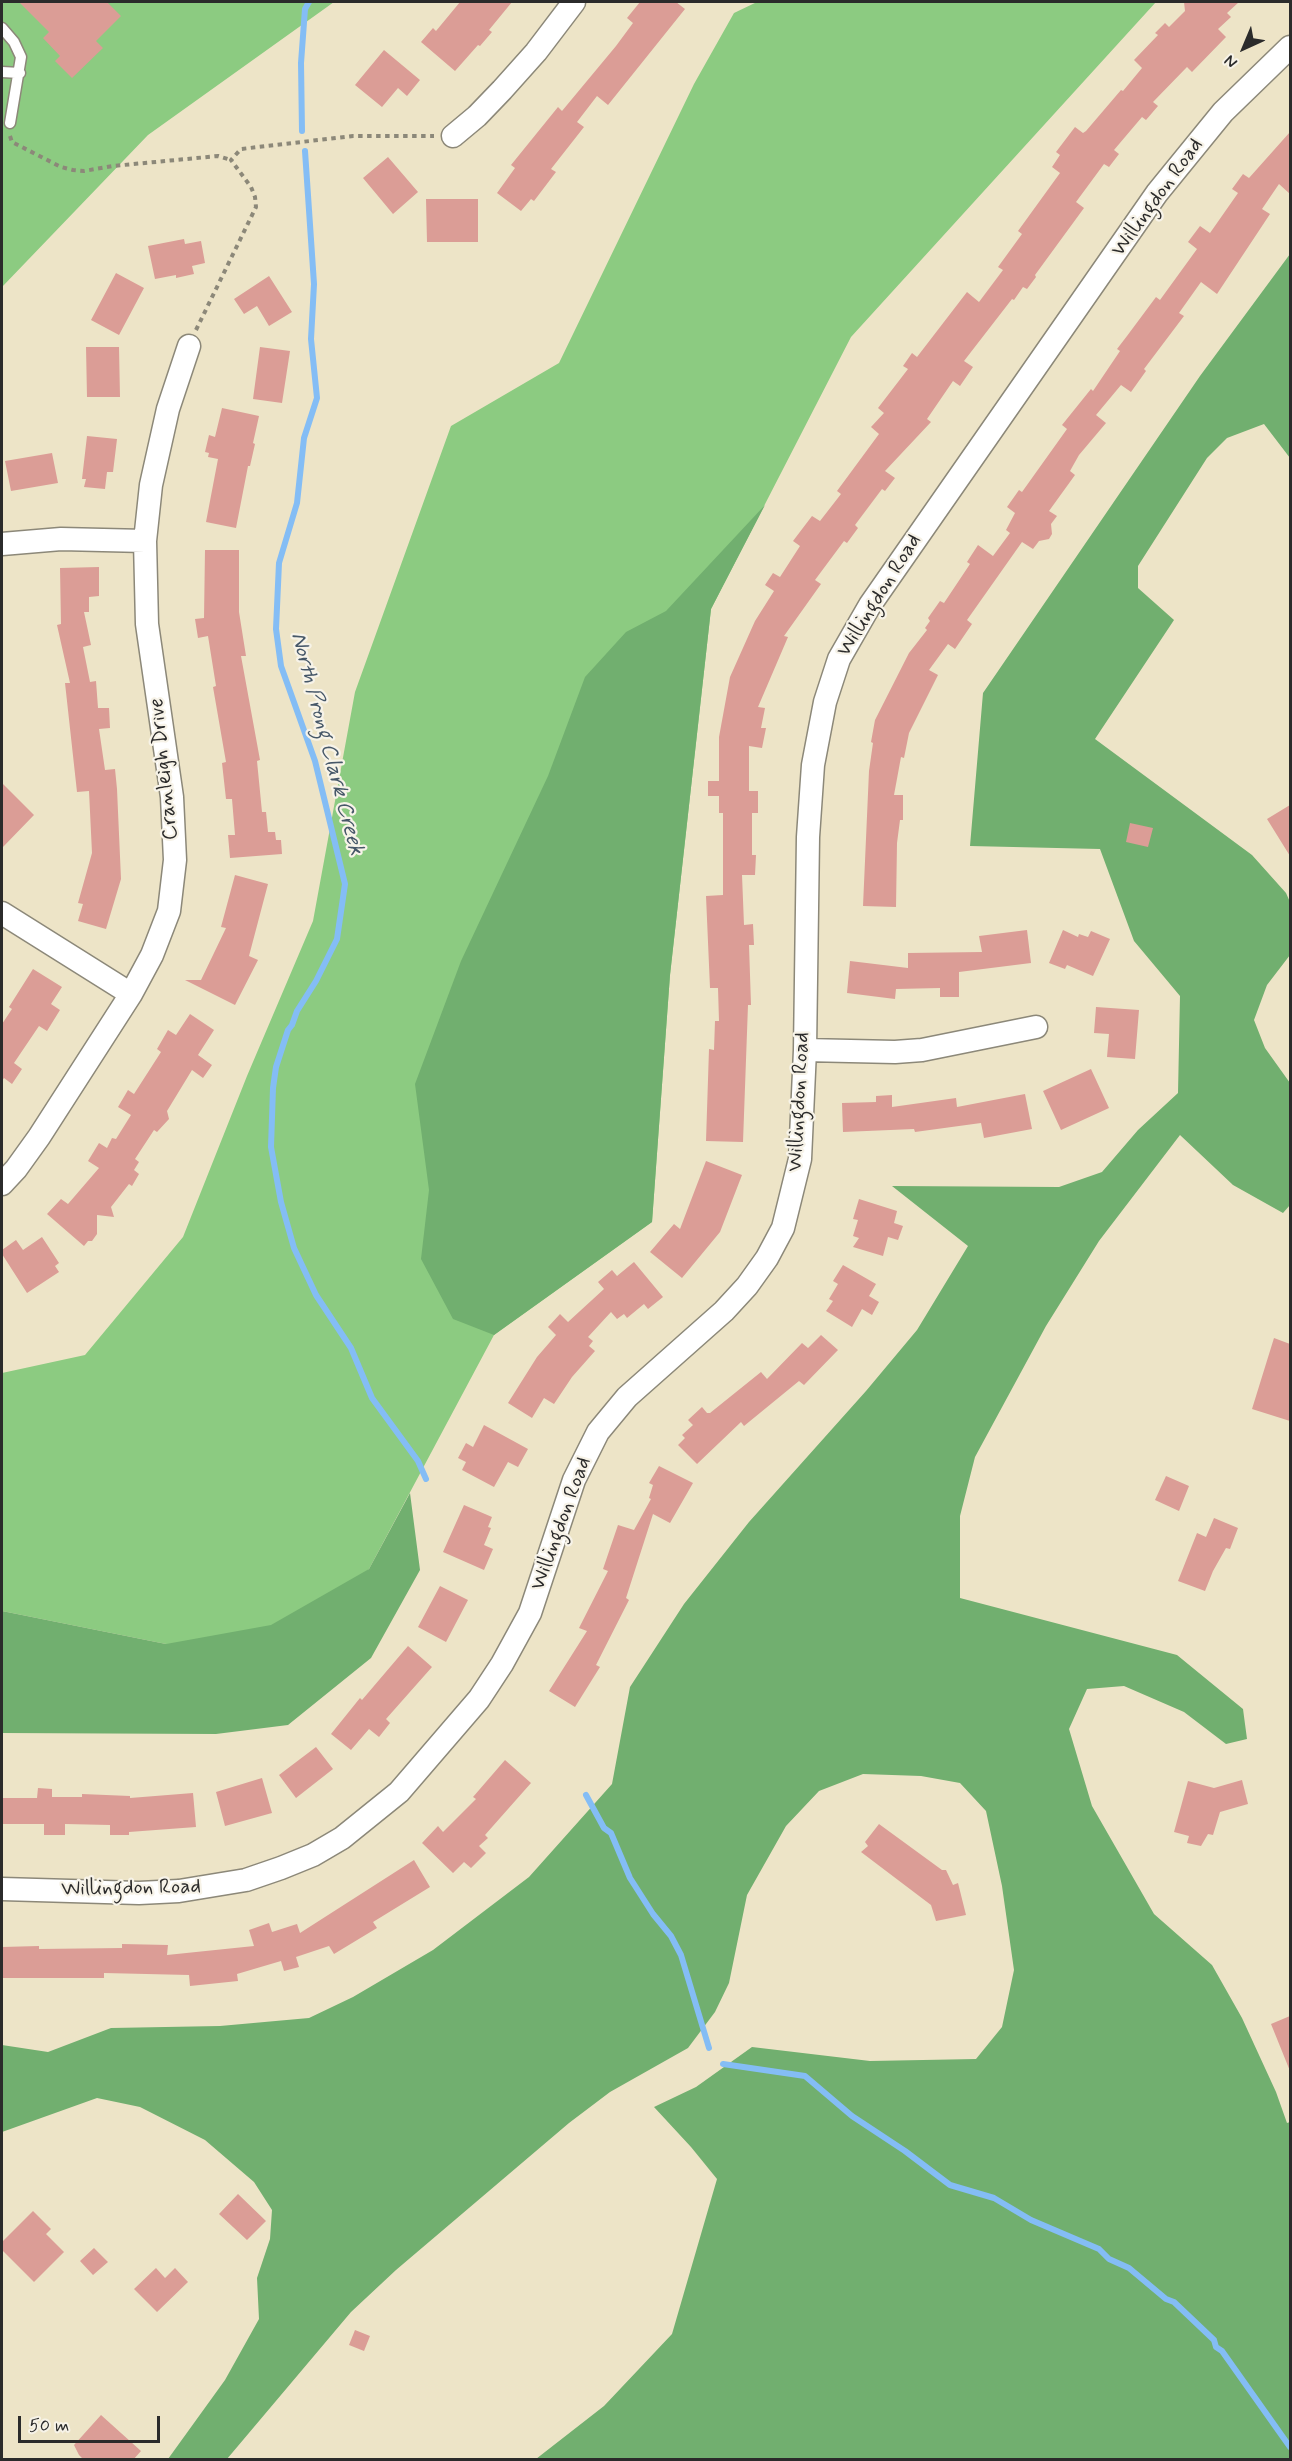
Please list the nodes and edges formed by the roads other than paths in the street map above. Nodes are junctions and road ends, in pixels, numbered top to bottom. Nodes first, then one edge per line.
1 (574, 2) edge
2 (2, 28) edge
3 (1288, 54) edge
4 (2, 72) edge
5 (20, 74) junction
6 (10, 123) road end
7 (453, 136) road end
8 (189, 346) road end
9 (145, 541) junction
10 (2, 544) edge
11 (2, 913) edge
12 (131, 994) junction
13 (1036, 1027) dead end
14 (805, 1050) junction
15 (2, 1184) edge
16 (2, 1888) edge

1 - 7 street
2 - 5 lane
3 - 14 street, Willingdon Road
4 - 5 lane
5 - 6 lane
8 - 9 street, Cranleigh Drive
9 - 10 street
9 - 12 street, Cranleigh Drive
11 - 12 street
12 - 15 street, Cranleigh Drive
13 - 14 street
14 - 16 street, Willingdon Road

